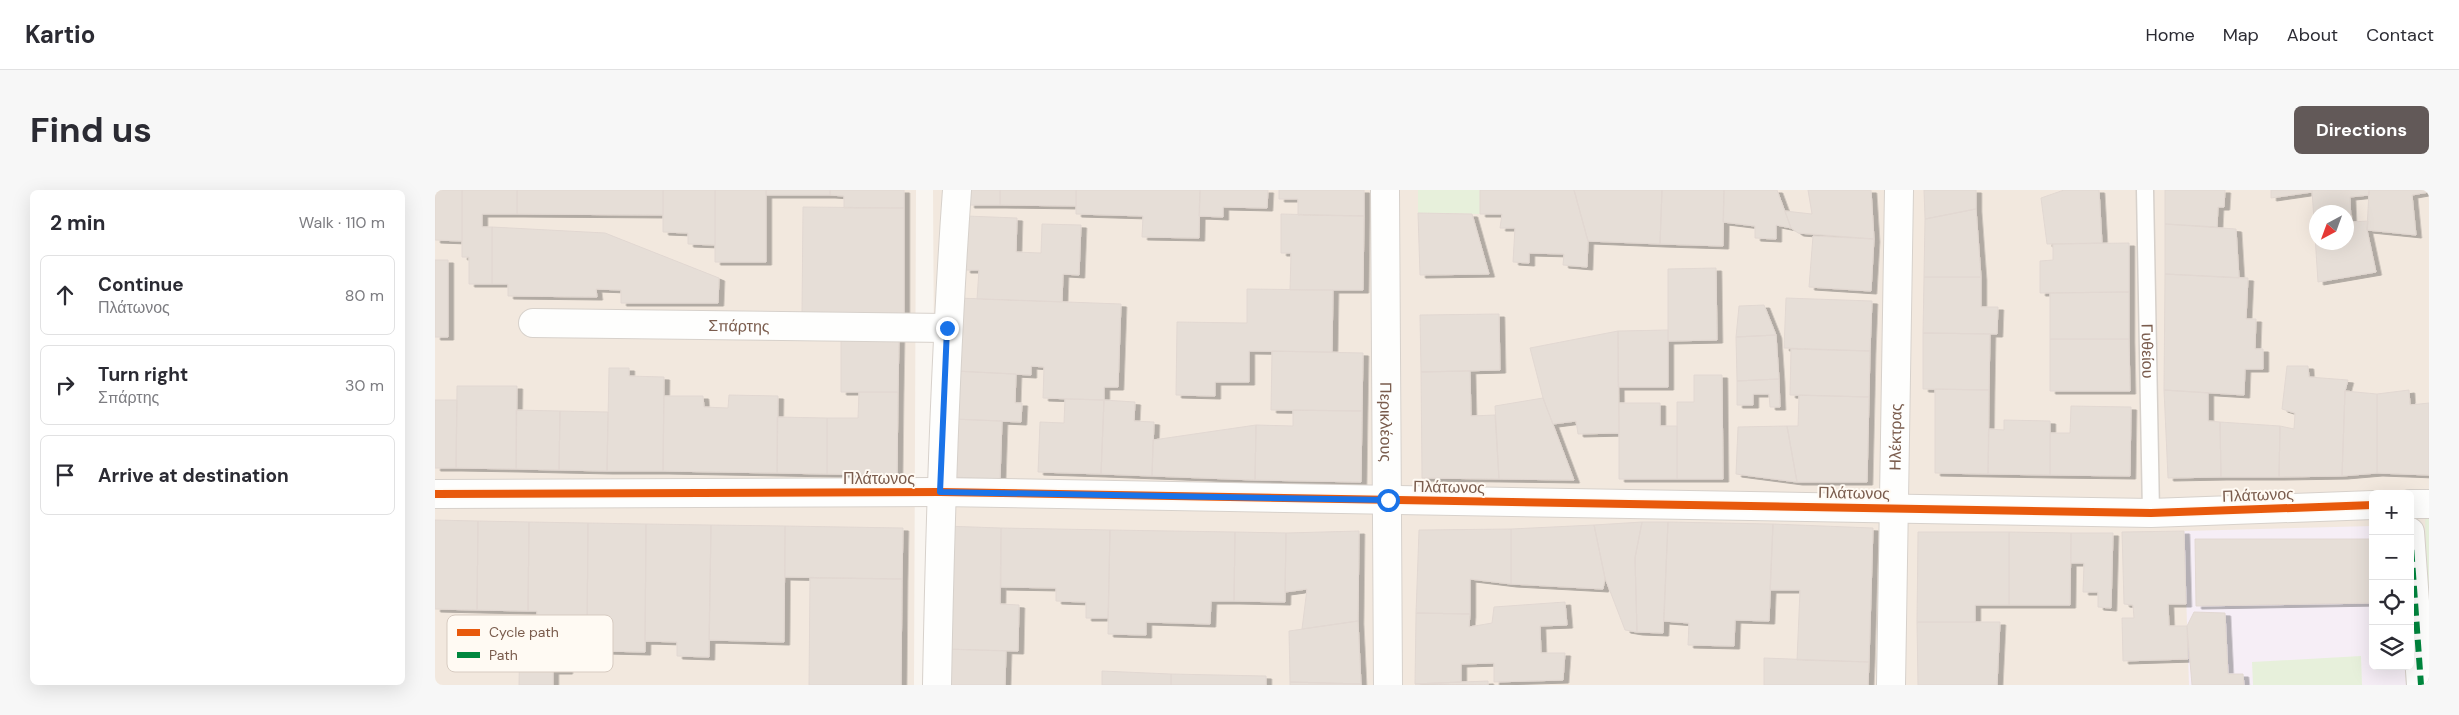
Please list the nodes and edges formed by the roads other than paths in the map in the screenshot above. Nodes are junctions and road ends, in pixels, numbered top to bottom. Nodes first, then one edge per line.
1 (957, 190) edge
2 (1385, 190) edge
3 (1899, 190) edge
4 (2145, 190) edge
5 (533, 323) dead end
6 (947, 328) junction
7 (940, 492) junction
8 (435, 494) edge
9 (1388, 500) junction
10 (2414, 504) edge
11 (2429, 504) edge
12 (2369, 505) edge
13 (1894, 507) junction
14 (2151, 513) junction
15 (2410, 535) edge
16 (937, 685) edge
17 (1388, 685) edge
18 (1891, 685) edge
19 (2421, 685) edge

1 - 6 street
2 - 9 street, Περικλέους
3 - 13 street, Ηλέκτρας
4 - 14 lane, Γυθείου
5 - 6 street, Σπάρτης
6 - 7 street
7 - 8 street, Πλάτωνος
7 - 9 street, Πλάτωνος
7 - 16 street
9 - 13 street, Πλάτωνος
9 - 17 street, Περικλέους
10 - 11 street
12 - 14 street, Πλάτωνος
13 - 14 street, Πλάτωνος
13 - 18 street, Ηλέκτρας
15 - 19 street

